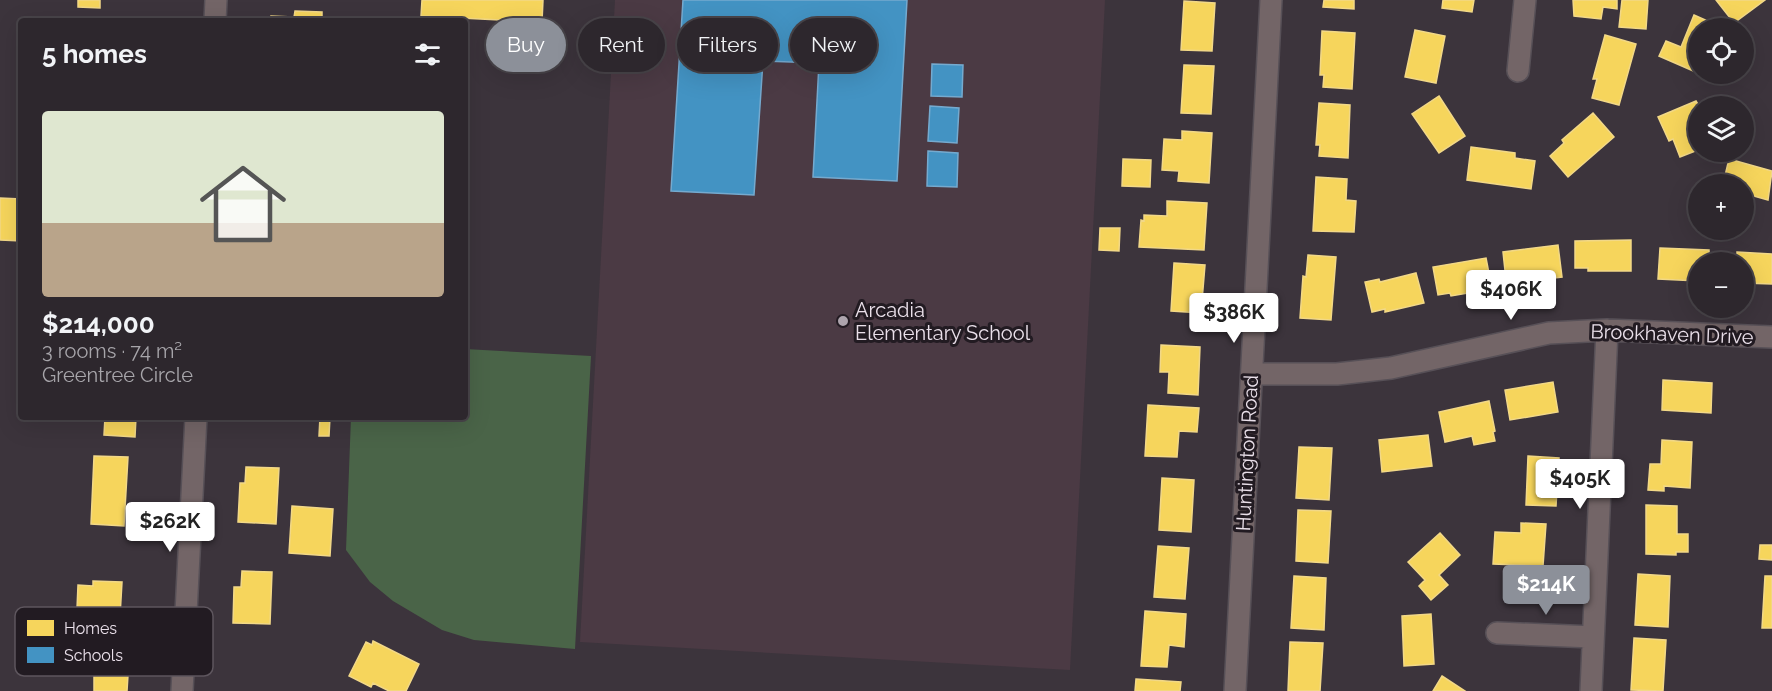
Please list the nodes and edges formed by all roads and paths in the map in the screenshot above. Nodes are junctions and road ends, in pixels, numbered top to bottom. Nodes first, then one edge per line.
1 (216, 0) edge
2 (1271, 0) edge
3 (1525, 0) edge
4 (215, 18) edge
5 (1518, 71) dead end
6 (1607, 330) junction
7 (1772, 337) edge
8 (1252, 374) junction
9 (196, 420) edge
10 (186, 607) edge
11 (1497, 633) dead end
12 (1593, 637) junction
13 (183, 676) edge
14 (182, 691) edge
15 (1235, 691) edge
16 (1591, 691) edge

1 - 4 street
2 - 8 street, Huntington Road
3 - 5 street
6 - 7 street, Brookhaven Drive
6 - 8 street, Brookhaven Drive
6 - 12 street
8 - 15 street, Huntington Road
9 - 10 street
11 - 12 street
12 - 16 street
13 - 14 street

